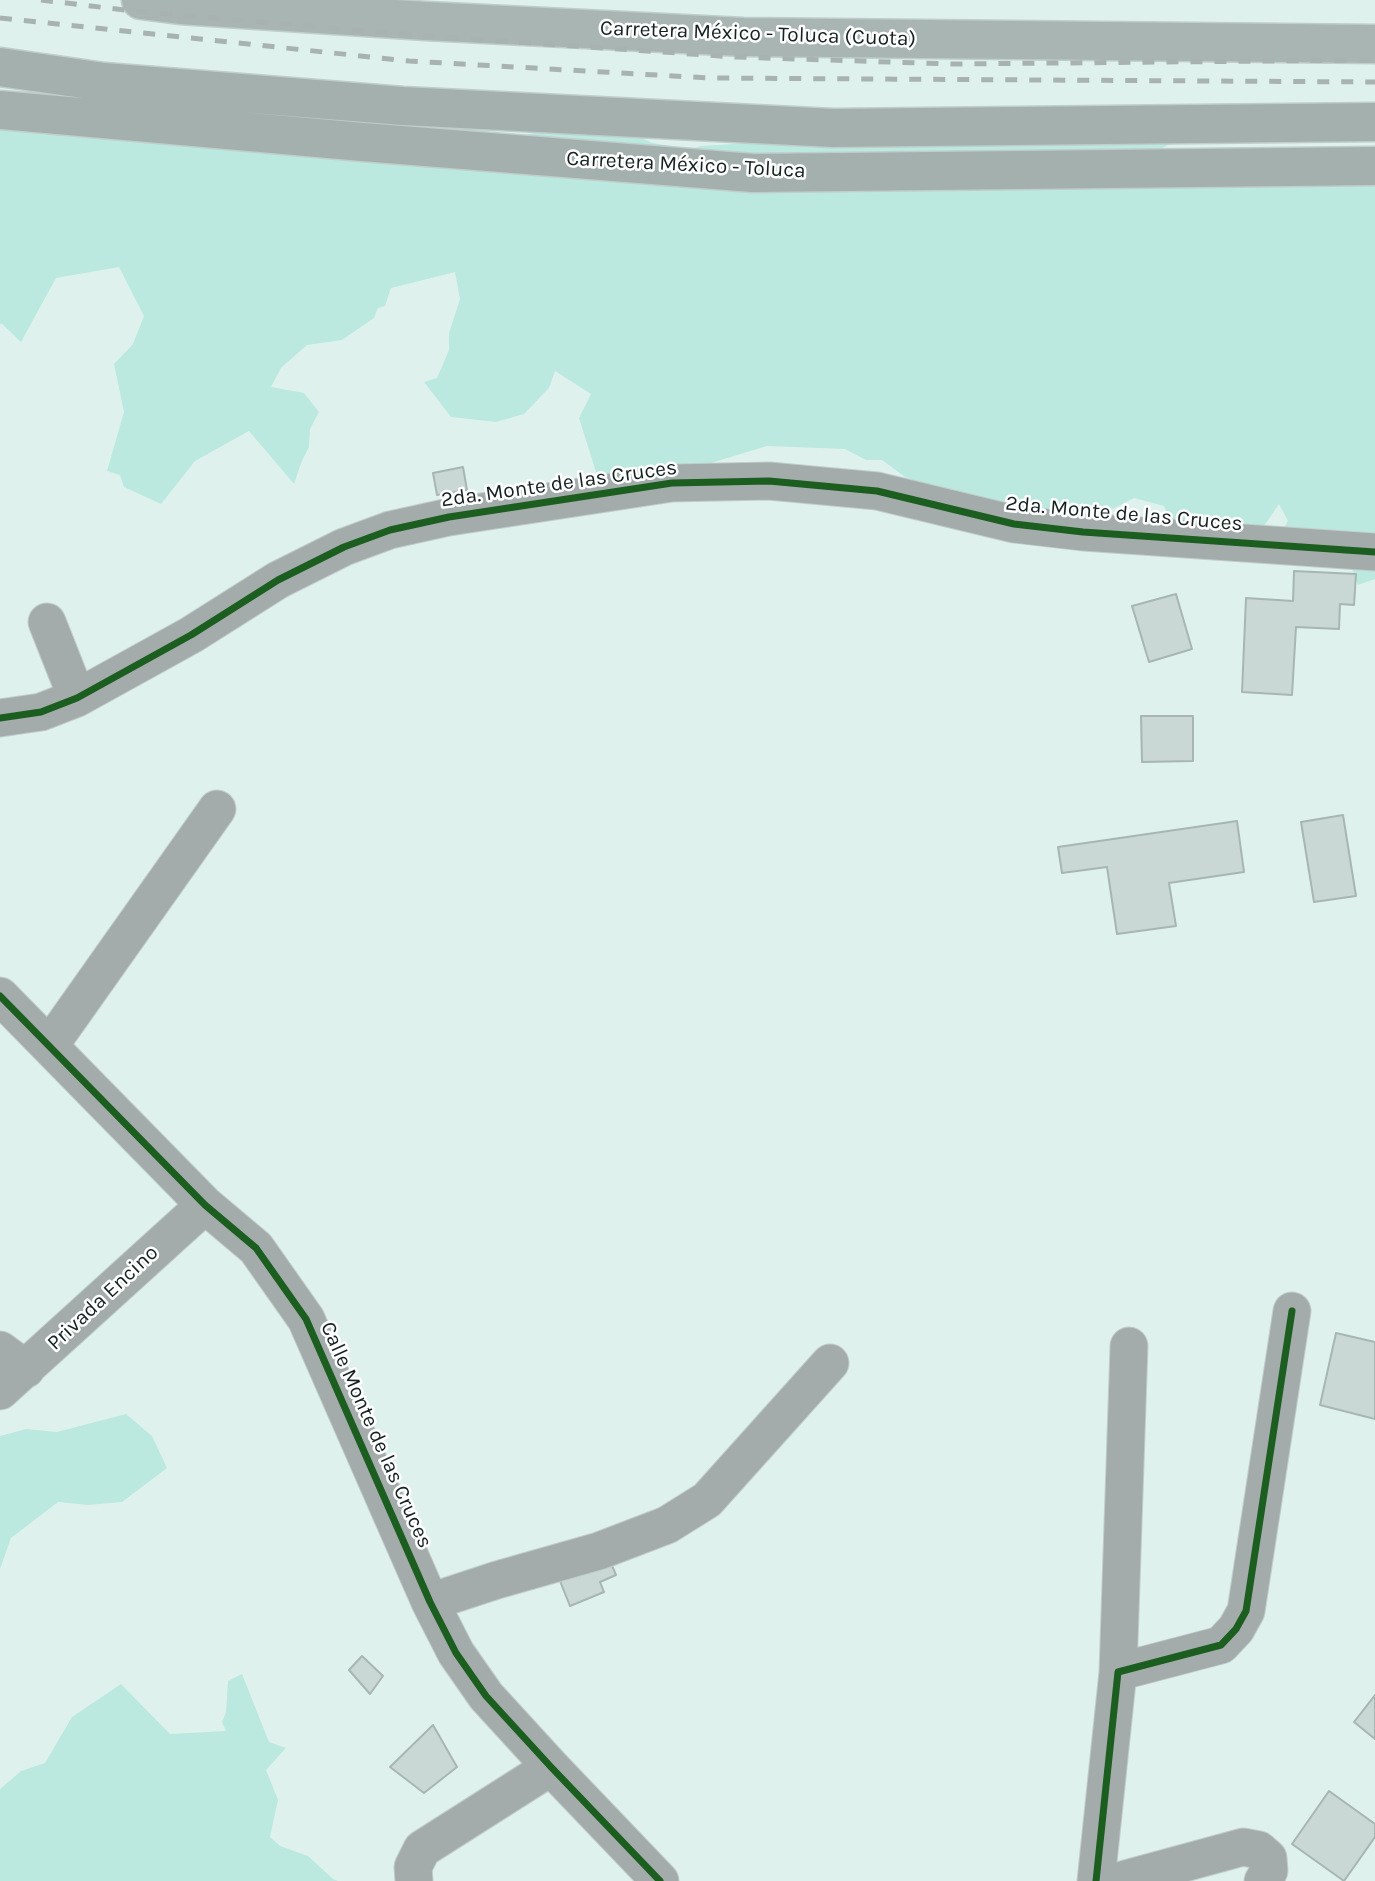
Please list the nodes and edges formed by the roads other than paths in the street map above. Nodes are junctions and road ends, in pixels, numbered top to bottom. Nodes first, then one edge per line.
1 (141, 0) edge
2 (1375, 44) edge
3 (0, 67) edge
4 (0, 110) edge
5 (1375, 122) edge
6 (1375, 166) edge
7 (1375, 552) edge
8 (47, 622) dead end
9 (77, 698) junction
10 (0, 718) edge
11 (217, 809) dead end
12 (0, 996) edge
13 (50, 1045) junction
14 (205, 1205) junction
15 (1292, 1311) dead end
16 (1129, 1346) dead end
17 (830, 1363) dead end
18 (9, 1370) edge
19 (430, 1602) junction
20 (1118, 1672) junction
21 (551, 1767) junction
22 (414, 1881) edge
23 (660, 1881) edge
24 (1096, 1881) edge
25 (1118, 1881) edge
26 (1263, 1881) edge

1 - 2 highway, Carretera México - Toluca (Cuota)
3 - 5 main road
4 - 6 main road, Carretera México - Toluca
7 - 9 street, 2da. Monte de las Cruces
8 - 9 street
9 - 10 street, 2da. Monte de las Cruces
11 - 13 street
12 - 13 street, Calle Monte de las Cruces
13 - 14 street, Calle Monte de las Cruces
14 - 18 street, Privada Encino
14 - 19 street, Calle Monte de las Cruces
15 - 20 street
16 - 20 street
17 - 19 street
19 - 21 street, Calle Monte de las Cruces
20 - 24 street
21 - 22 street
21 - 23 street, Calle Monte de las Cruces
25 - 26 street

